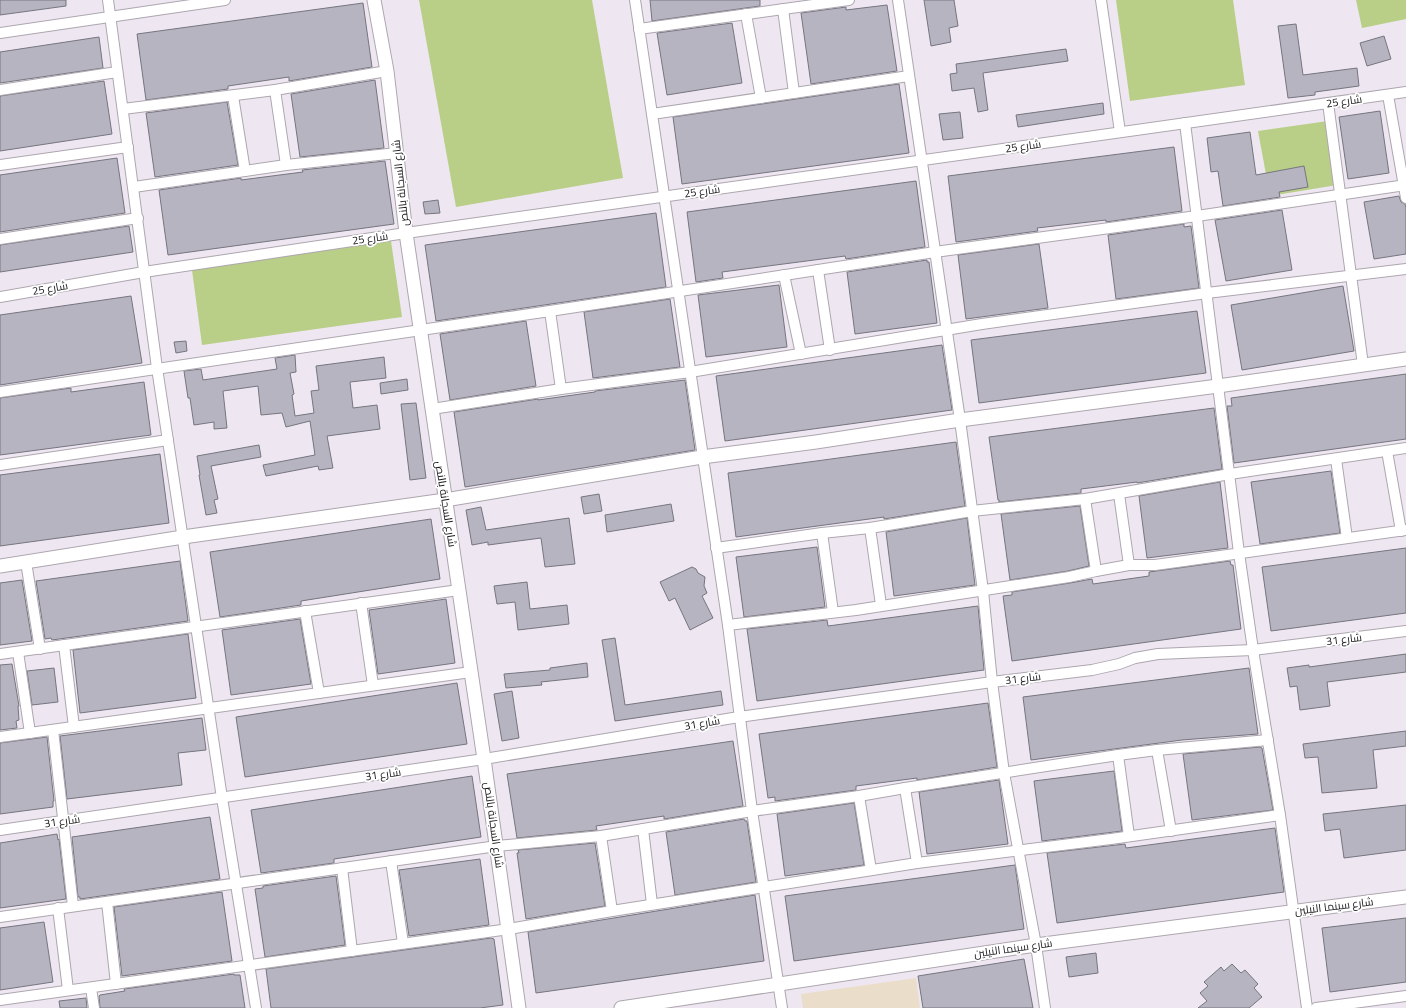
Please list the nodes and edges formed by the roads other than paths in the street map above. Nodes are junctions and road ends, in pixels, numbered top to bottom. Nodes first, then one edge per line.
1 (108, 0) edge
2 (225, 0) edge
3 (374, 0) edge
4 (635, 0) edge
5 (849, 0) edge
6 (898, 0) edge
7 (1101, 0) edge
8 (783, 9) junction
9 (746, 14) junction
10 (111, 16) junction
11 (639, 29) junction
12 (0, 33) edge
13 (386, 71) junction
14 (117, 72) junction
15 (909, 76) junction
16 (0, 90) edge
17 (275, 90) junction
18 (1406, 92) edge
19 (794, 93) junction
20 (1388, 95) junction
21 (233, 96) junction
22 (761, 98) junction
23 (1328, 103) junction
24 (123, 109) junction
25 (652, 114) junction
26 (1185, 123) junction
27 (1120, 132) junction
28 (128, 147) junction
29 (397, 153) junction
30 (922, 161) junction
31 (0, 165) edge
32 (286, 165) junction
33 (245, 171) junction
34 (1405, 185) edge
35 (134, 187) junction
36 (1340, 195) junction
37 (664, 196) junction
38 (1406, 198) edge
39 (1197, 216) junction
40 (138, 218) junction
41 (406, 233) junction
42 (0, 239) edge
43 (935, 252) junction
44 (1406, 269) edge
45 (818, 270) junction
46 (144, 272) junction
47 (784, 275) junction
48 (1351, 276) junction
49 (678, 292) junction
50 (1207, 293) junction
51 (0, 297) edge
52 (550, 311) junction
53 (947, 329) junction
54 (420, 330) junction
55 (830, 350) junction
56 (801, 354) junction
57 (1406, 359) edge
58 (1363, 364) junction
59 (157, 368) junction
60 (690, 372) junction
61 (1218, 386) junction
62 (560, 389) junction
63 (0, 392) edge
64 (432, 409) junction
65 (960, 420) junction
66 (168, 440) junction
67 (1406, 448) edge
68 (1387, 451) junction
69 (702, 457) junction
70 (1336, 459) junction
71 (0, 465) edge
72 (1230, 474) junction
73 (1119, 494) junction
74 (1085, 499) junction
75 (445, 500) junction
76 (972, 511) junction
77 (870, 528) junction
78 (1403, 530) edge
79 (822, 533) junction
80 (183, 537) junction
81 (1347, 538) junction
82 (716, 548) junction
83 (1239, 553) junction
84 (26, 562) junction
85 (0, 566) edge
86 (1129, 566) junction
87 (1096, 571) junction
88 (459, 590) junction
89 (983, 591) junction
90 (361, 603) junction
91 (881, 605) junction
92 (305, 611) junction
93 (833, 612) junction
94 (728, 625) junction
95 (196, 627) junction
96 (1406, 630) edge
97 (64, 645) junction
98 (40, 649) junction
99 (1253, 650) junction
100 (18, 652) junction
101 (0, 654) edge
102 (471, 672) junction
103 (992, 682) junction
104 (373, 685) junction
105 (319, 693) junction
106 (209, 708) junction
107 (739, 717) junction
108 (74, 727) junction
109 (53, 730) junction
110 (30, 733) junction
111 (0, 737) edge
112 (1268, 740) junction
113 (1157, 750) junction
114 (1118, 755) junction
115 (484, 759) junction
116 (1004, 773) junction
117 (905, 788) junction
118 (859, 796) junction
119 (222, 798) junction
120 (752, 811) junction
121 (1280, 815) junction
122 (63, 821) junction
123 (0, 830) edge
124 (643, 830) junction
125 (1172, 830) junction
126 (601, 836) junction
127 (1129, 836) junction
128 (497, 846) junction
129 (1018, 851) junction
130 (391, 861) junction
131 (917, 863) junction
132 (342, 868) junction
133 (871, 870) junction
134 (236, 883) junction
135 (763, 887) junction
136 (1406, 897) edge
137 (107, 902) junction
138 (652, 904) junction
139 (73, 906) junction
140 (58, 908) junction
141 (612, 911) junction
142 (1293, 911) junction
143 (0, 917) edge
144 (509, 929) junction
145 (403, 944) junction
146 (1036, 945) junction
147 (352, 951) junction
148 (248, 965) junction
149 (779, 983) junction
150 (116, 984) junction
151 (91, 988) junction
152 (68, 990) junction
153 (1406, 996) edge
154 (0, 1000) edge
155 (94, 1008) edge
156 (256, 1008) edge
157 (519, 1008) edge
158 (621, 1008) edge
159 (782, 1008) edge
160 (1045, 1008) edge
161 (1307, 1008) edge
162 (1316, 1008) edge

1 - 10 street
2 - 10 street
3 - 13 street, شارع السجانة بالنص
4 - 11 street
5 - 8 street
6 - 15 street
7 - 27 street
8 - 9 street
8 - 19 street
9 - 11 street
9 - 22 street
10 - 12 street
10 - 14 street
11 - 25 street
13 - 17 street
13 - 29 street, شارع السجانة بالنص
14 - 16 street
14 - 24 street
15 - 19 street
15 - 30 street
17 - 21 street
17 - 32 street
18 - 20 street, شارع 25
19 - 22 street
20 - 23 street, شارع 25
20 - 34 street
21 - 24 street
21 - 33 street
22 - 25 street
23 - 26 street, شارع 25
23 - 36 street
24 - 28 street
25 - 37 street
26 - 27 street, شارع 25
26 - 39 street
27 - 30 street, شارع 25
28 - 31 street
28 - 35 street
29 - 32 street
29 - 41 street, شارع السجانة بالنص
30 - 37 street, شارع 25
30 - 43 street
32 - 33 street
33 - 35 street
34 - 36 street
34 - 38 street
35 - 40 street
36 - 39 street
36 - 48 street
37 - 41 street, شارع 25
37 - 49 street
39 - 43 street
39 - 50 street
40 - 42 street
40 - 46 street
41 - 46 street, شارع 25
41 - 54 street, شارع السجانة بالنص
43 - 45 street
43 - 53 street
44 - 48 street
45 - 47 street
45 - 55 street
46 - 51 street, شارع 25
46 - 59 street
47 - 49 street
47 - 56 street
48 - 50 street
48 - 58 street
49 - 52 street
49 - 60 street
50 - 53 street
50 - 61 street
52 - 54 street
52 - 62 street
53 - 55 street
53 - 65 street
54 - 59 street
54 - 64 street, شارع السجانة بالنص
55 - 56 street
56 - 60 street
57 - 58 street
58 - 61 street
59 - 63 street
59 - 66 street
60 - 62 street
60 - 69 street
61 - 65 street
61 - 72 street
62 - 64 street
64 - 75 street, شارع السجانة بالنص
65 - 69 street
65 - 76 street
66 - 71 street
66 - 80 street
67 - 68 street
68 - 70 street
68 - 78 street
69 - 75 street
69 - 82 street
70 - 72 street
70 - 81 street
72 - 73 street
72 - 83 street
73 - 74 street
73 - 86 street
74 - 76 street
74 - 87 street
75 - 80 street
75 - 88 street, شارع السجانة بالنص
76 - 77 street
76 - 89 street
77 - 79 street
77 - 91 street
78 - 81 street
79 - 82 street
79 - 93 street
80 - 84 street
80 - 95 street
81 - 83 street
82 - 94 street
83 - 86 street
83 - 99 street
84 - 85 street
84 - 98 street
86 - 87 street
87 - 89 street
88 - 90 street
88 - 102 street, شارع السجانة بالنص
89 - 91 street
89 - 103 street
90 - 92 street
90 - 104 street
91 - 93 street
92 - 95 street
92 - 105 street
93 - 94 street
94 - 107 street
95 - 97 street
95 - 106 street
96 - 99 street, شارع 31
97 - 98 street
97 - 108 street
98 - 100 street
99 - 103 street, شارع 31
99 - 112 street
100 - 101 street
100 - 110 street
102 - 104 street
102 - 115 street, شارع السجانة بالنص
103 - 107 street, شارع 31
103 - 116 street
104 - 105 street
105 - 106 street
106 - 108 street
106 - 119 street
107 - 115 street, شارع 31
107 - 120 street
108 - 109 street
109 - 110 street
109 - 122 street
110 - 111 street
112 - 113 street
112 - 121 street
113 - 114 street
113 - 125 street
114 - 116 street
114 - 127 street
115 - 119 street, شارع 31
115 - 128 street, شارع السجانة بالنص
116 - 117 street
116 - 129 street
117 - 118 street
117 - 131 street
118 - 120 street
118 - 133 street
119 - 122 street, شارع 31
119 - 134 street
120 - 124 street
120 - 135 street
121 - 125 street
121 - 142 street
122 - 123 street, شارع 31
122 - 139 street
124 - 126 street
124 - 138 street
125 - 127 street
126 - 128 street
126 - 141 street
127 - 129 street
128 - 130 street
128 - 144 street, شارع السجانة بالنص
129 - 131 street
129 - 146 street
130 - 132 street
130 - 145 street
131 - 133 street
132 - 134 street
132 - 147 street
133 - 135 street
134 - 137 street
134 - 148 street
135 - 138 street
135 - 149 street
136 - 142 street, شارع سينما النيلين
137 - 139 street
137 - 150 street
138 - 141 street
139 - 140 street
140 - 143 street
140 - 152 street
141 - 144 street
142 - 146 street, شارع سينما النيلين
142 - 161 street
144 - 145 street
144 - 157 street, شارع السجانة بالنص
145 - 147 street
146 - 149 street, شارع سينما النيلين
146 - 160 street
147 - 148 street
148 - 150 street
148 - 156 street
149 - 158 street, شارع سينما النيلين
149 - 159 street
150 - 151 street
151 - 152 street
151 - 155 street
152 - 154 street
153 - 162 street

